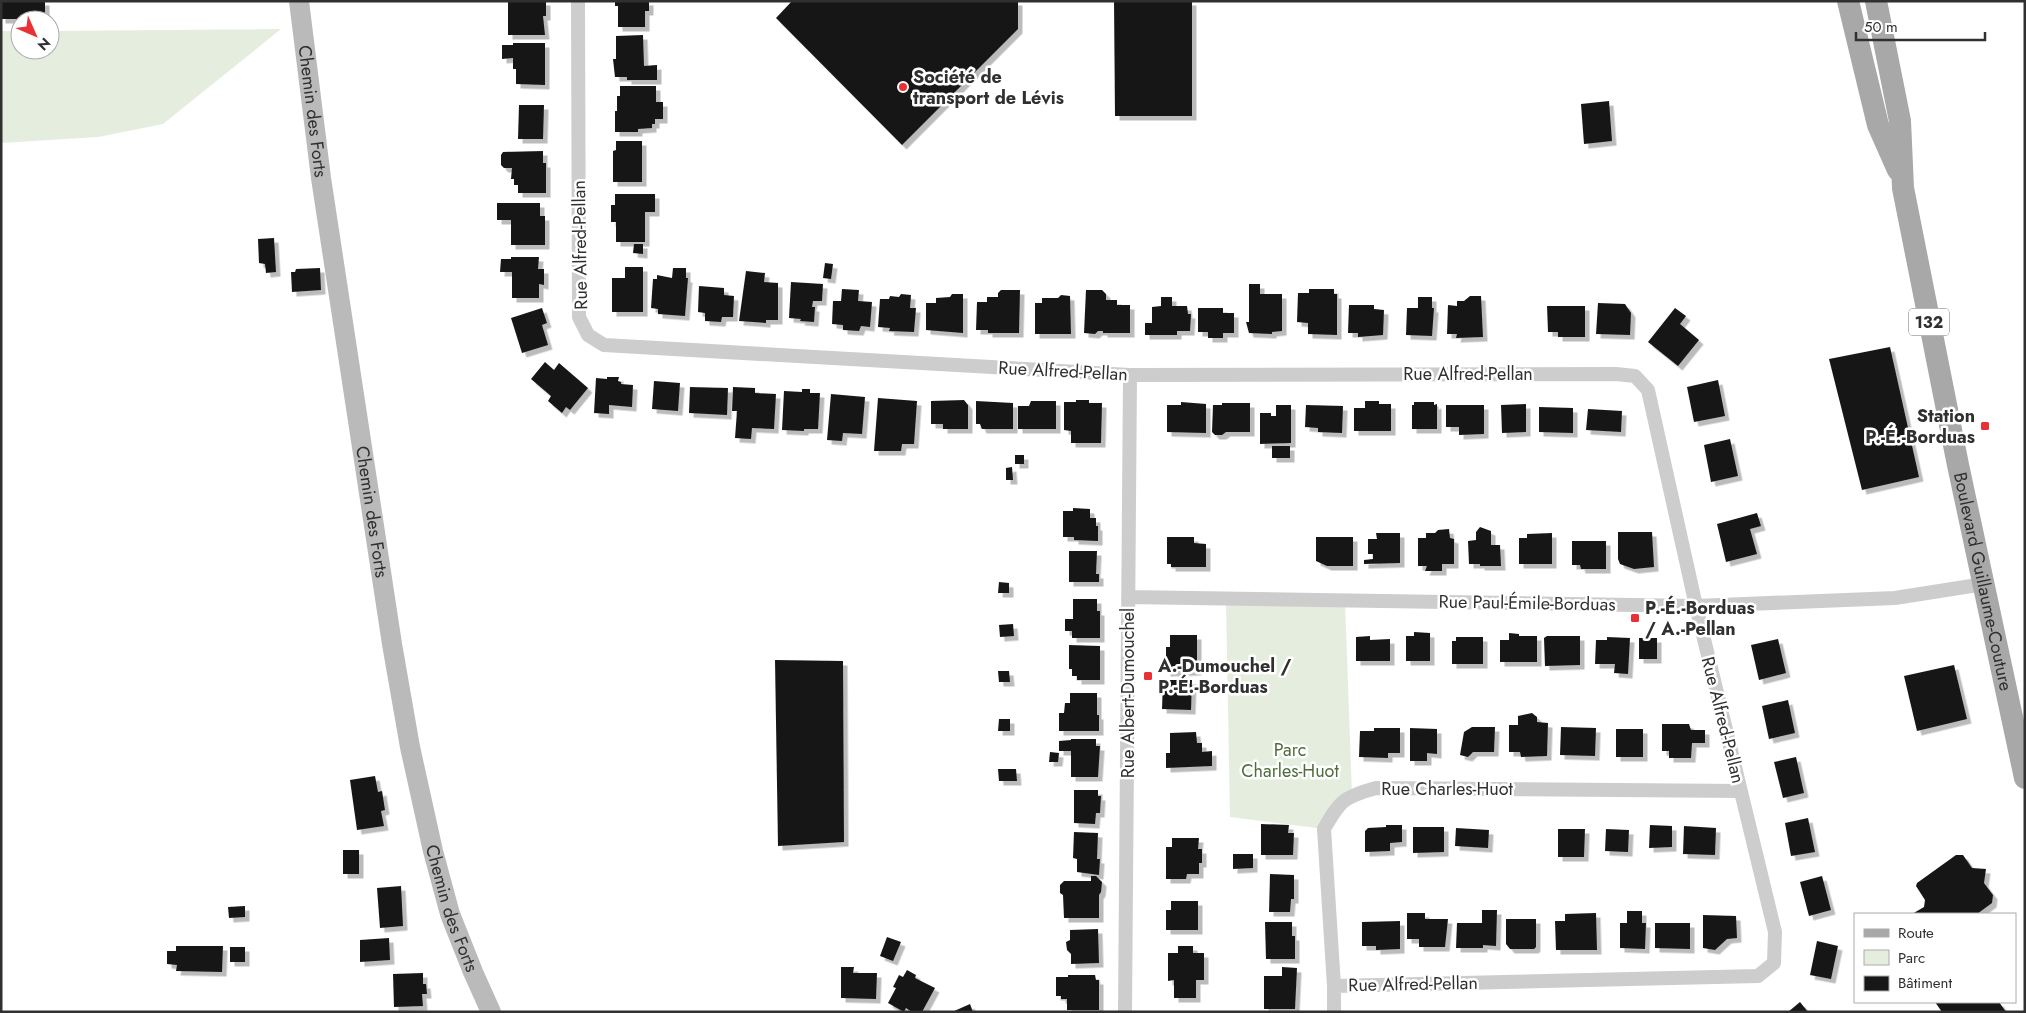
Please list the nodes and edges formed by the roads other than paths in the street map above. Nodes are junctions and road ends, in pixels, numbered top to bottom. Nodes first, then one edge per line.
1 (299, 1) edge
2 (578, 1) edge
3 (1848, 1) edge
4 (1876, 1) edge
5 (1902, 180) junction
6 (1130, 375) junction
7 (1984, 584) junction
8 (1128, 597) junction
9 (1696, 606) junction
10 (2025, 778) edge
11 (1740, 791) junction
12 (1334, 986) junction
13 (491, 1012) edge
14 (1125, 1012) edge
15 (1334, 1012) edge

1 - 13 street, Chemin des Forts
2 - 6 street, Rue Alfred-Pellan
3 - 5 main road, Boulevard Guillaume-Couture / 132
4 - 5 main road, Boulevard Guillaume-Couture / 132
5 - 7 main road, Boulevard Guillaume-Couture / 132
6 - 8 street, Rue Albert-Dumouchel
6 - 9 street, Rue Alfred-Pellan
7 - 9 street, Rue Paul-Émile-Borduas
7 - 10 main road, Boulevard Guillaume-Couture / 132
8 - 9 street, Rue Paul-Émile-Borduas
8 - 14 street, Rue Albert-Dumouchel
9 - 11 street, Rue Alfred-Pellan
11 - 12 street, Rue Charles-Huot
11 - 12 street, Rue Alfred-Pellan
12 - 15 street, Rue Charles-Huot

